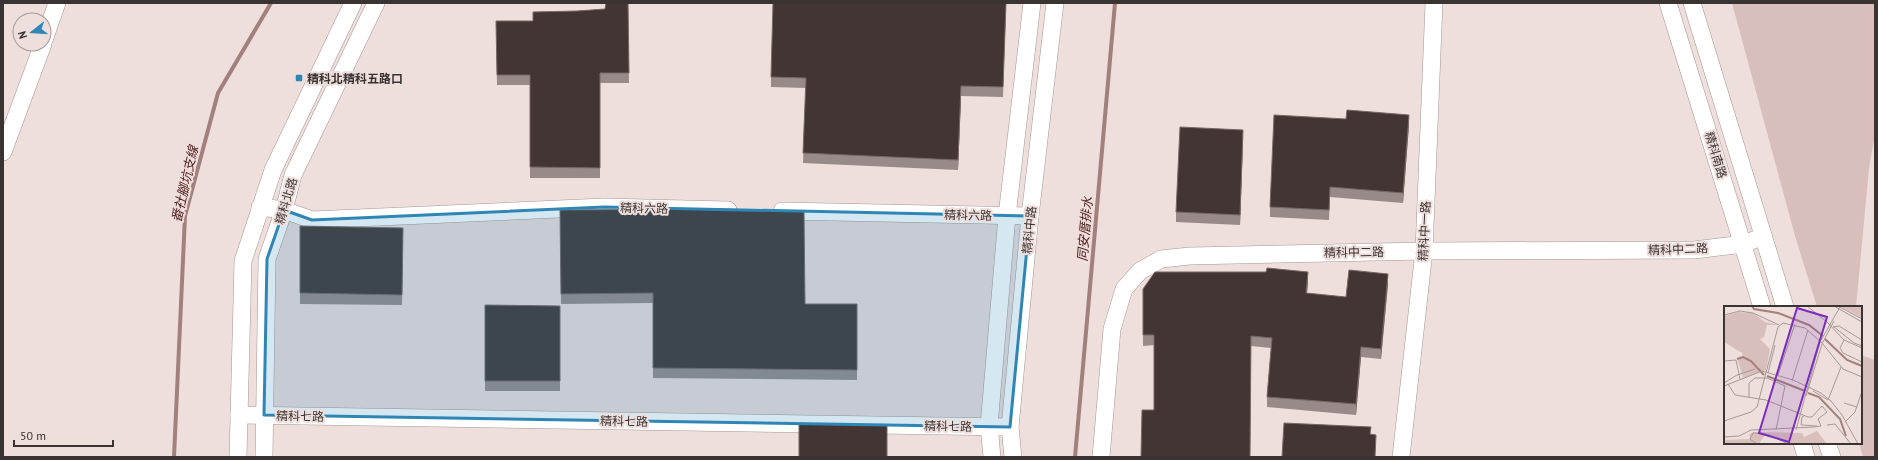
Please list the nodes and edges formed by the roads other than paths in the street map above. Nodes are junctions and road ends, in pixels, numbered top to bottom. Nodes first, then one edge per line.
1 (58, 3) edge
2 (353, 3) edge
3 (376, 3) edge
4 (1032, 3) edge
5 (1055, 3) edge
6 (1434, 3) edge
7 (1668, 3) edge
8 (1692, 3) edge
9 (52, 19) edge
10 (39, 52) edge
11 (3, 152) edge
12 (260, 207) junction
13 (284, 210) junction
14 (746, 210) edge
15 (770, 211) edge
16 (1007, 216) junction
17 (1030, 216) junction
18 (1763, 236) junction
19 (1744, 244) junction
20 (1424, 251) junction
21 (1762, 306) edge
22 (1785, 306) edge
23 (239, 415) junction
24 (264, 415) junction
25 (989, 426) junction
26 (1010, 427) junction
27 (1802, 444) edge
28 (1828, 444) edge
29 (238, 457) edge
30 (264, 457) edge
31 (992, 457) edge
32 (1013, 457) edge
33 (1101, 457) edge
34 (1401, 457) edge
35 (1806, 457) edge
36 (1832, 457) edge

1 - 9 street
2 - 12 street, 精科北路
3 - 13 street, 精科北路
4 - 16 street, 精科中路
5 - 17 street, 精科中路
6 - 20 street, 精科中一路
7 - 19 street, 精科南路
8 - 18 street, 精科南路
10 - 11 street
12 - 13 street, 精科六路
12 - 23 street, 精科北路
13 - 14 street, 精科六路
13 - 24 street, 精科北路
15 - 16 street, 精科六路
16 - 17 street, 精科六路
16 - 25 street, 精科中路
17 - 26 street, 精科中路
18 - 19 street, 精科中二路
18 - 22 street, 精科南路
19 - 20 street, 精科中二路
19 - 21 street, 精科南路
20 - 33 street, 精科中二路
20 - 34 street, 精科中一路
23 - 24 street, 精科七路
23 - 29 street, 精科北路
24 - 25 street, 精科七路
24 - 30 street, 精科北路
25 - 26 street, 精科七路
25 - 31 street, 精科中路
26 - 32 street, 精科中路
27 - 35 street
28 - 36 street

